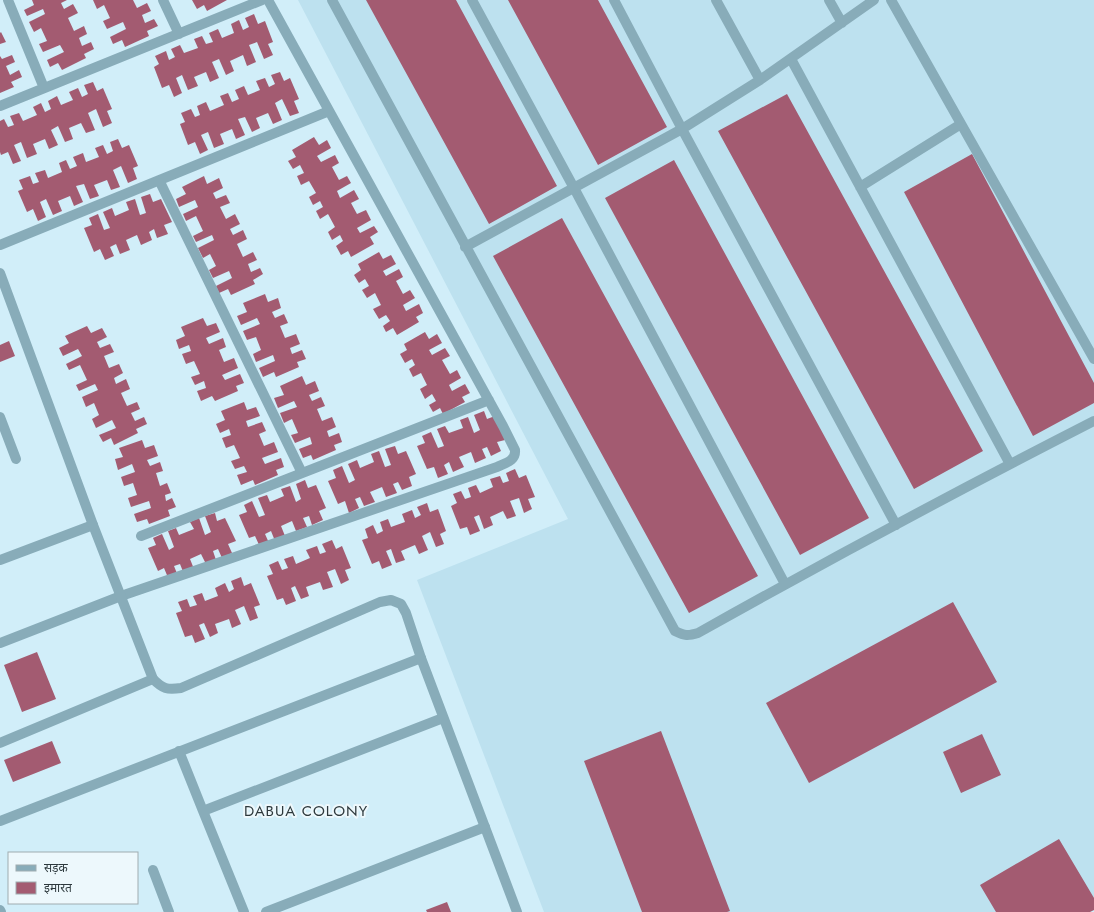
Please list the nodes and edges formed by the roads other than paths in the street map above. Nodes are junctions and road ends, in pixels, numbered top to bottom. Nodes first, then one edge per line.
1 (8, 0) edge
2 (163, 0) edge
3 (262, 0) edge
4 (268, 0) edge
5 (332, 0) edge
6 (472, 0) edge
7 (614, 0) edge
8 (716, 0) edge
9 (829, 0) edge
10 (874, 0) edge
11 (891, 0) edge
12 (842, 23) junction
13 (180, 34) junction
14 (791, 59) junction
15 (760, 80) junction
16 (44, 88) junction
17 (0, 106) edge
18 (329, 111) junction
19 (961, 124) junction
20 (682, 129) junction
21 (159, 180) junction
22 (860, 187) junction
23 (574, 188) junction
24 (0, 245) edge
25 (465, 247) junction
26 (0, 273) edge
27 (1094, 359) edge
28 (489, 400) junction
29 (0, 417) edge
30 (1094, 421) edge
31 (16, 459) dead end
32 (1010, 464) junction
33 (302, 473) junction
34 (93, 525) junction
35 (896, 525) junction
36 (141, 536) dead end
37 (0, 560) edge
38 (785, 584) junction
39 (121, 596) junction
40 (0, 643) edge
41 (421, 658) junction
42 (153, 679) junction
43 (443, 718) junction
44 (0, 742) edge
45 (179, 751) junction
46 (203, 811) junction
47 (0, 821) edge
48 (485, 827) junction
49 (153, 870) dead end
50 (170, 912) edge
51 (244, 912) edge
52 (266, 912) edge
53 (517, 912) edge

1 - 16 street
2 - 13 street
3 - 13 street
4 - 18 street
5 - 25 street
6 - 23 street
7 - 20 street
8 - 15 street
9 - 12 street
10 - 12 street
11 - 19 street
12 - 14 street
13 - 16 street
14 - 15 street
14 - 22 street
15 - 20 street
16 - 17 street
18 - 21 street
18 - 28 street
19 - 22 street
19 - 27 street
20 - 23 street
20 - 35 street
21 - 24 street
21 - 33 street
22 - 32 street
23 - 25 street
23 - 38 street
25 - 38 street
26 - 34 street
28 - 33 street
28 - 39 street
29 - 31 street
30 - 32 street
32 - 35 street
33 - 36 street
34 - 37 street
34 - 39 street
35 - 38 street
39 - 40 street
39 - 42 street
41 - 42 street
41 - 43 street
41 - 45 street
42 - 44 street
43 - 46 street
43 - 48 street
45 - 46 street
45 - 47 street
46 - 51 street
48 - 52 street
48 - 53 street
49 - 50 street

